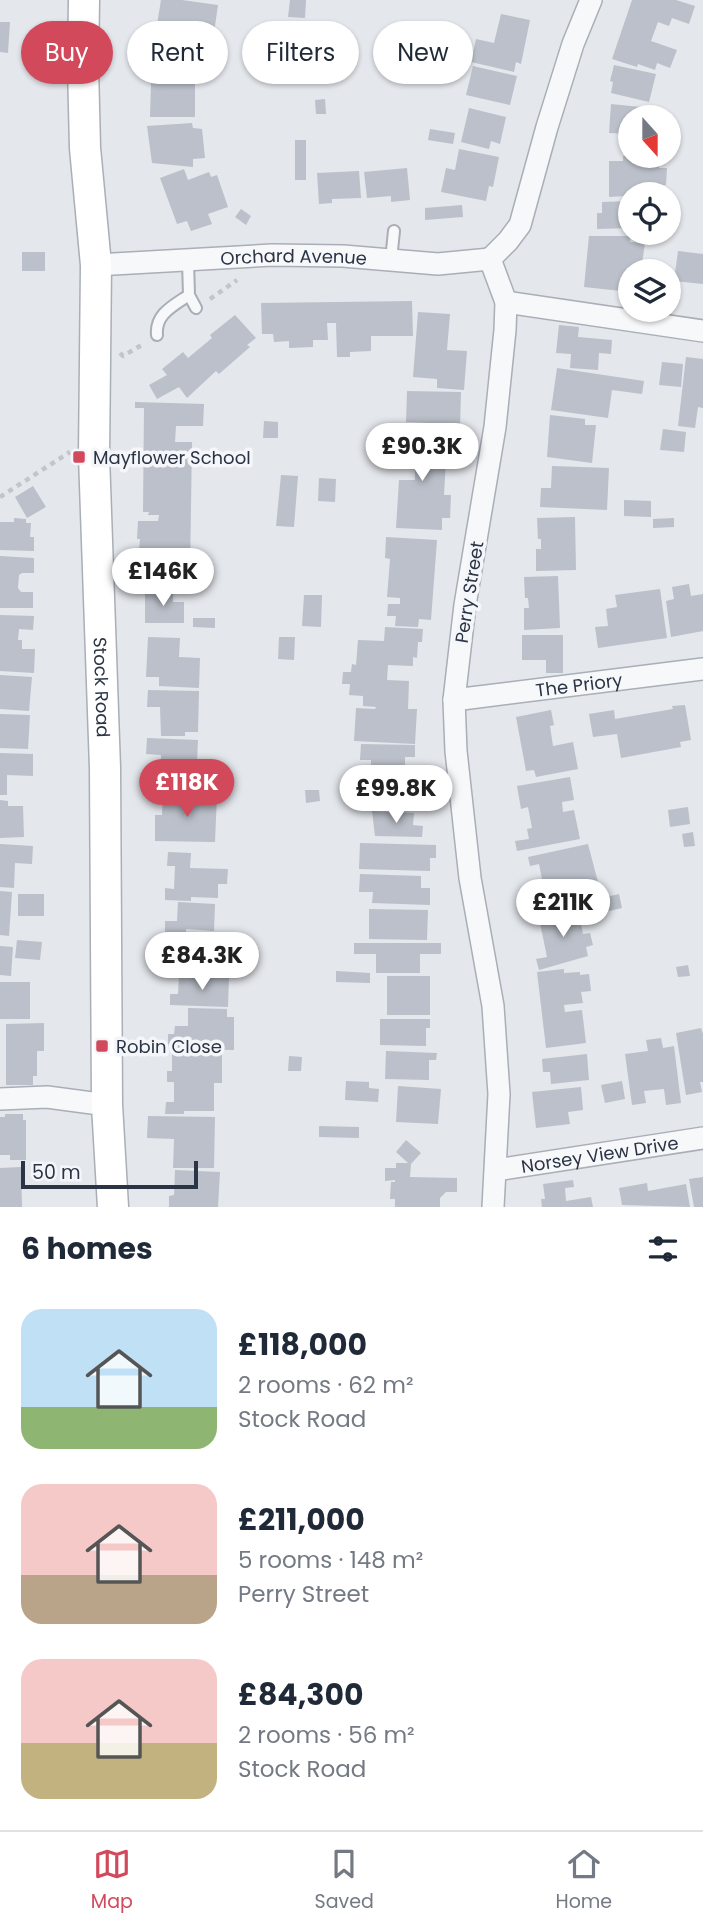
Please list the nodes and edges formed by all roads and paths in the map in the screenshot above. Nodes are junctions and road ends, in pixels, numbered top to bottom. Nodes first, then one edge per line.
1 (84, 0) edge
2 (591, 0) edge
3 (394, 232) dead end
4 (391, 260) junction
5 (490, 260) junction
6 (188, 262) junction
7 (96, 265) junction
8 (189, 295) junction
9 (506, 302) junction
10 (197, 308) dead end
11 (703, 331) edge
12 (157, 335) dead end
13 (96, 436) junction
14 (0, 497) edge
15 (703, 669) edge
16 (454, 700) junction
17 (0, 1099) edge
18 (107, 1105) junction
19 (703, 1138) edge
20 (496, 1170) junction
21 (113, 1207) edge
22 (493, 1207) edge

1 - 7 main road, Stock Road
2 - 5 street
3 - 4 lane
4 - 5 street, Orchard Avenue
4 - 6 street, Orchard Avenue
5 - 9 street, Perry Street
6 - 7 street, Orchard Avenue
6 - 8 lane
7 - 13 main road, Stock Road
8 - 10 lane
8 - 12 lane
9 - 11 street
9 - 16 street, Perry Street
13 - 14 path
13 - 18 main road, Stock Road
15 - 16 street, The Priory
16 - 20 street, Perry Street
17 - 18 street
18 - 21 main road, Stock Road
19 - 20 street, Norsey View Drive
20 - 22 street, Perry Street

